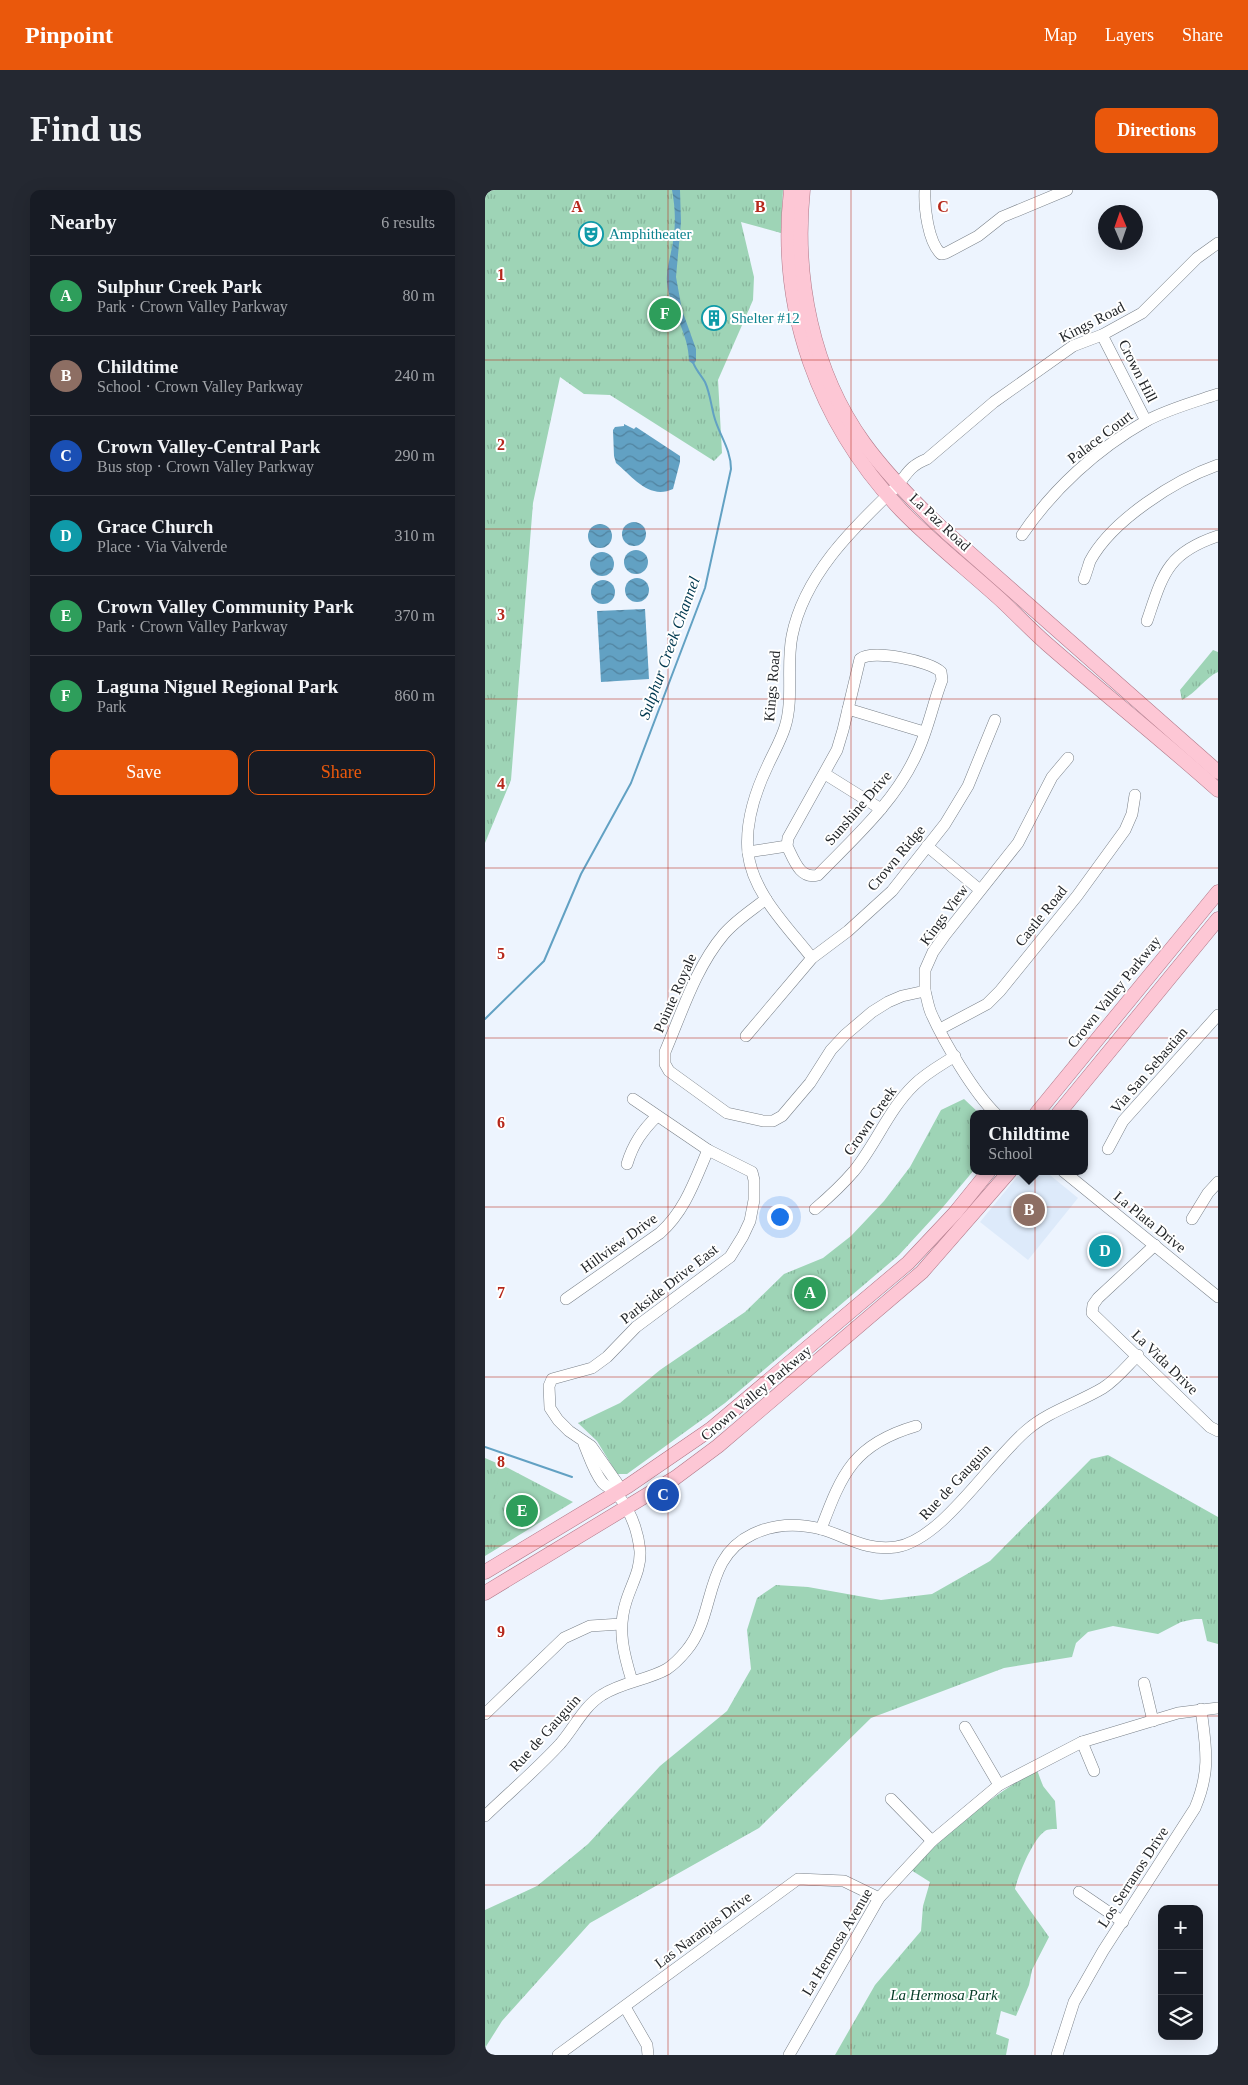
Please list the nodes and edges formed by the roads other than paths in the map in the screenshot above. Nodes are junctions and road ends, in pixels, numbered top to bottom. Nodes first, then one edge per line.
1 (791, 190) edge
2 (803, 190) edge
3 (925, 190) edge
4 (1067, 190) edge
5 (1218, 243) edge
6 (1102, 335) junction
7 (802, 343) junction
8 (817, 346) junction
9 (1218, 394) edge
10 (1146, 421) junction
11 (1218, 465) edge
12 (893, 490) junction
13 (1022, 536) dead end
14 (1218, 536) edge
15 (1084, 580) dead end
16 (1147, 621) dead end
17 (848, 709) junction
18 (995, 720) dead end
19 (924, 732) junction
20 (1068, 758) dead end
21 (1218, 772) edge
22 (825, 774) junction
23 (1218, 790) edge
24 (1135, 795) dead end
25 (881, 809) junction
26 (787, 846) junction
27 (927, 846) junction
28 (748, 852) junction
29 (980, 890) junction
30 (1218, 892) edge
31 (766, 899) junction
32 (1218, 919) edge
33 (812, 958) junction
34 (925, 991) junction
35 (1218, 1015) edge
36 (940, 1029) junction
37 (746, 1036) dead end
38 (955, 1056) junction
39 (633, 1099) dead end
40 (992, 1110) edge
41 (1039, 1110) edge
42 (1061, 1110) edge
43 (657, 1116) junction
44 (1108, 1149) dead end
45 (708, 1150) junction
46 (627, 1164) dead end
47 (986, 1175) edge
48 (1007, 1175) edge
49 (1068, 1175) edge
50 (1218, 1182) edge
51 (815, 1209) dead end
52 (1192, 1219) dead end
53 (1155, 1245) junction
54 (1218, 1297) edge
55 (566, 1299) dead end
56 (1138, 1355) junction
57 (916, 1426) dead end
58 (1218, 1431) edge
59 (617, 1493) junction
60 (626, 1509) junction
61 (821, 1529) junction
62 (485, 1572) edge
63 (485, 1593) edge
64 (621, 1624) junction
65 (632, 1682) junction
66 (1144, 1683) dead end
67 (1218, 1708) edge
68 (1201, 1709) junction
69 (485, 1714) edge
70 (1153, 1721) junction
71 (965, 1727) dead end
72 (1082, 1742) junction
73 (1094, 1771) dead end
74 (999, 1785) junction
75 (891, 1799) dead end
76 (485, 1816) edge
77 (932, 1841) junction
78 (1079, 1892) dead end
79 (879, 1898) junction
80 (1123, 1922) junction
81 (625, 2007) junction
82 (558, 2055) edge
83 (648, 2055) edge
84 (789, 2055) edge
85 (1057, 2055) edge

1 - 7 main road, La Paz Road
2 - 8 main road, La Paz Road
3 - 4 street
5 - 6 street, Kings Road
6 - 10 street, Crown Hill
6 - 12 street, Kings Road
7 - 8 main road
7 - 12 main road, La Paz Road
8 - 12 main road, La Paz Road
9 - 10 street, Palace Court
10 - 13 street, Palace Court
11 - 15 street
12 - 21 main road, La Paz Road
12 - 23 main road, La Paz Road
12 - 28 street, Kings Road
14 - 16 street
17 - 19 street
17 - 19 street, Sunshine Drive
17 - 22 street, Sunshine Drive
18 - 27 street, Crown Ridge
19 - 25 street, Sunshine Drive
20 - 29 street, Kings View
22 - 25 street
22 - 26 street, Sunshine Drive
24 - 36 street, Castle Road
25 - 26 street, Sunshine Drive
26 - 28 street
27 - 29 street
27 - 33 street, Crown Ridge
28 - 31 street, Kings Road
29 - 34 street, Kings View
30 - 41 main road, Crown Valley Parkway
31 - 33 street, Kings Road
31 - 34 street, Pointe Royale
32 - 42 main road
33 - 37 street, Crown Ridge
34 - 36 street
35 - 44 street, Via San Sebastian
36 - 38 street
38 - 40 street
38 - 51 street, Crown Creek
39 - 43 street
43 - 45 street
43 - 46 street
45 - 55 street, Hillview Drive
45 - 59 street, Parkside Drive East
47 - 59 main road, Crown Valley Parkway
48 - 60 main road, Crown Valley Parkway
49 - 53 street, La Plata Drive
50 - 52 street
53 - 54 street, La Plata Drive
53 - 56 street, La Vida Drive
56 - 58 street, La Vida Drive
56 - 61 street, Rue de Gauguin
57 - 61 street
59 - 60 street
59 - 62 main road, Crown Valley Parkway
60 - 63 main road, Crown Valley Parkway
60 - 64 street
61 - 65 street, Rue de Gauguin
64 - 65 street
64 - 69 street
65 - 76 street, Rue de Gauguin
66 - 70 street
67 - 68 street, La Hermosa Avenue
68 - 70 street, La Hermosa Avenue
68 - 80 street, Los Serranos Drive
70 - 72 street, La Hermosa Avenue
71 - 74 street
72 - 73 street
72 - 74 street, La Hermosa Avenue
74 - 77 street, La Hermosa Avenue
75 - 77 street
77 - 79 street, La Hermosa Avenue
78 - 80 street
79 - 81 street, Las Naranjas Drive
79 - 84 street, La Hermosa Avenue
80 - 85 street, Los Serranos Drive
81 - 82 street, Las Naranjas Drive
81 - 83 street

